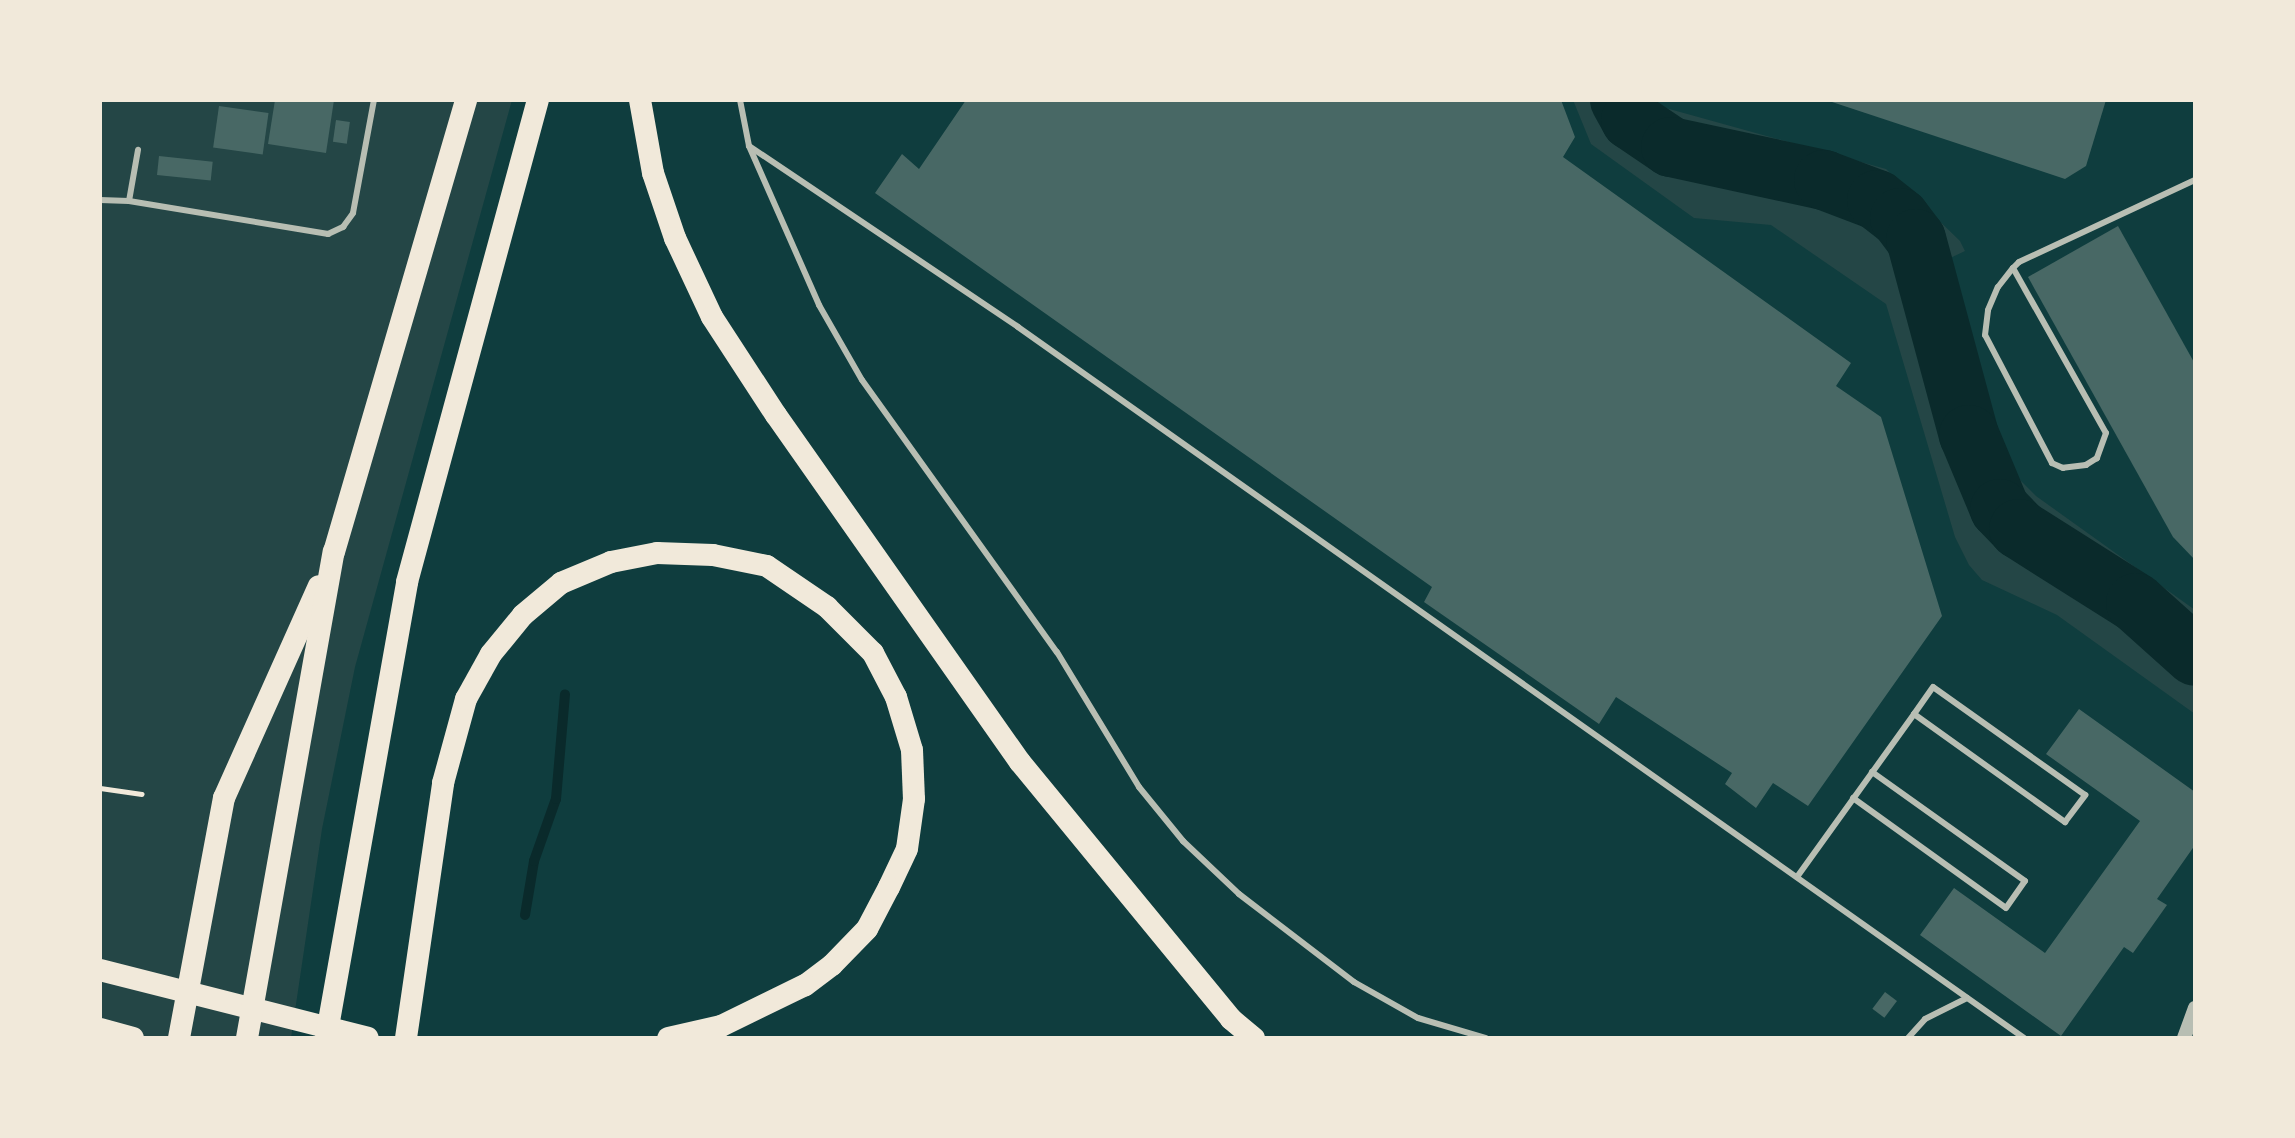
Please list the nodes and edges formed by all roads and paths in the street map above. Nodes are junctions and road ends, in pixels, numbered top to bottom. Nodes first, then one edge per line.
1 (374, 100) edge
2 (466, 100) edge
3 (538, 100) edge
4 (640, 100) edge
5 (740, 100) edge
6 (749, 146) junction
7 (138, 150) dead end
8 (2195, 180) edge
9 (100, 200) edge
10 (129, 201) junction
11 (2013, 268) junction
12 (334, 552) junction
13 (1914, 714) junction
14 (1872, 772) junction
15 (100, 788) edge
16 (142, 794) dead end
17 (1853, 798) junction
18 (1797, 877) junction
19 (100, 970) edge
20 (1967, 998) junction
21 (2195, 1008) edge
22 (100, 1029) edge
23 (133, 1038) edge
24 (179, 1038) edge
25 (247, 1038) edge
26 (326, 1038) edge
27 (368, 1038) edge
28 (406, 1038) edge
29 (668, 1038) edge
30 (1254, 1038) edge
31 (1486, 1038) edge
32 (1908, 1038) edge
33 (2024, 1038) edge
34 (2184, 1038) edge

1 - 10 lane
2 - 12 highway
3 - 26 highway
4 - 30 highway
5 - 6 lane
6 - 18 lane
6 - 31 lane
7 - 10 lane
8 - 11 lane
9 - 10 lane
11 - 11 lane
12 - 24 highway
12 - 25 highway
13 - 13 lane
13 - 14 lane
14 - 17 lane
14 - 17 lane
15 - 16 path
17 - 18 lane
18 - 20 lane
19 - 27 highway
20 - 32 lane
20 - 33 lane
21 - 34 street
22 - 23 highway
28 - 29 highway

